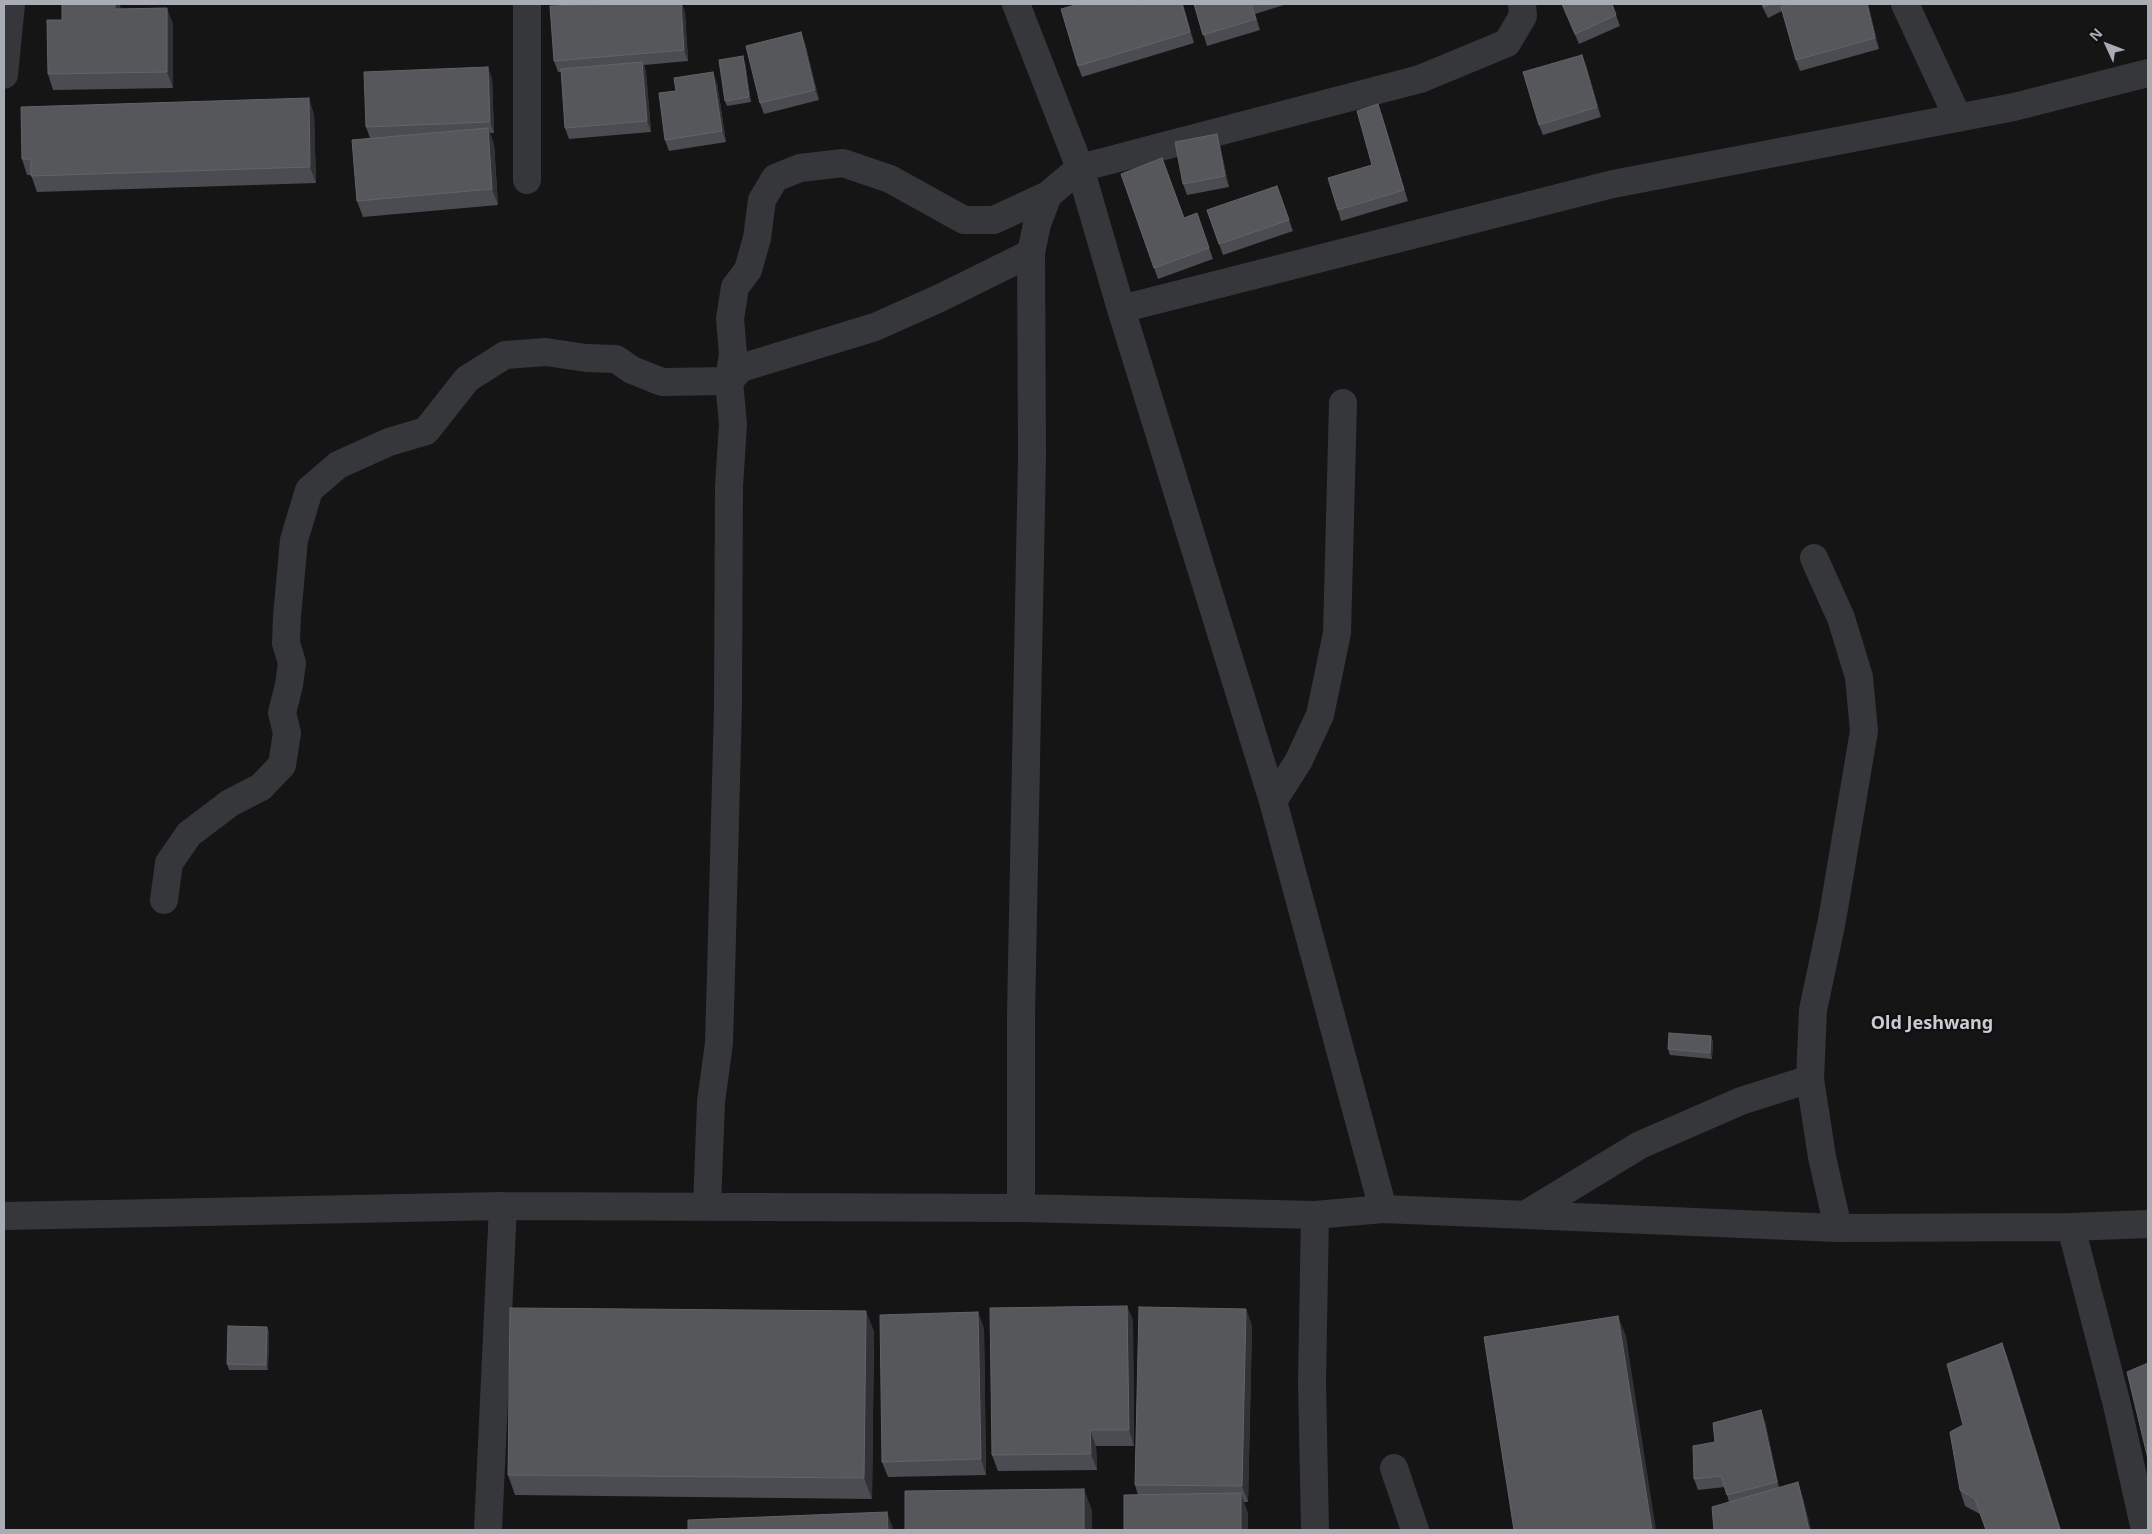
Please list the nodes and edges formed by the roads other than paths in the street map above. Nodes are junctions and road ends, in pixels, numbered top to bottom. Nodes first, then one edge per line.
1 (11, 4) edge
2 (527, 4) edge
3 (1016, 4) edge
4 (1522, 4) edge
5 (1905, 4) edge
6 (2148, 73) edge
7 (4, 75) edge
8 (1958, 118) junction
9 (1080, 168) junction
10 (526, 180) dead end
11 (1048, 195) junction
12 (1032, 253) junction
13 (1121, 309) junction
14 (729, 381) junction
15 (1343, 403) dead end
16 (1814, 558) dead end
17 (1273, 801) junction
18 (164, 900) dead end
19 (1810, 1079) junction
20 (503, 1206) junction
21 (708, 1207) junction
22 (1021, 1208) junction
23 (1383, 1209) junction
24 (1315, 1215) junction
25 (1525, 1215) junction
26 (4, 1216) edge
27 (2148, 1224) edge
28 (2070, 1227) junction
29 (1838, 1228) junction
30 (1394, 1468) dead end
31 (488, 1530) edge
32 (1315, 1530) edge
33 (1415, 1530) edge
34 (2145, 1530) edge

1 - 7 street
2 - 10 street
3 - 9 street
4 - 9 street
5 - 8 street
6 - 8 street
8 - 13 street
9 - 11 street
9 - 13 street
11 - 12 street
11 - 14 street
12 - 14 street
12 - 22 street
13 - 17 street
14 - 18 street
14 - 21 street
15 - 17 street
16 - 19 street
17 - 23 street
19 - 25 street
19 - 29 street
20 - 21 street
20 - 26 street
20 - 31 street
21 - 22 street
22 - 24 street
23 - 24 street
23 - 25 street
24 - 32 street
25 - 29 street
27 - 28 street
28 - 29 street
28 - 34 street
30 - 33 street

